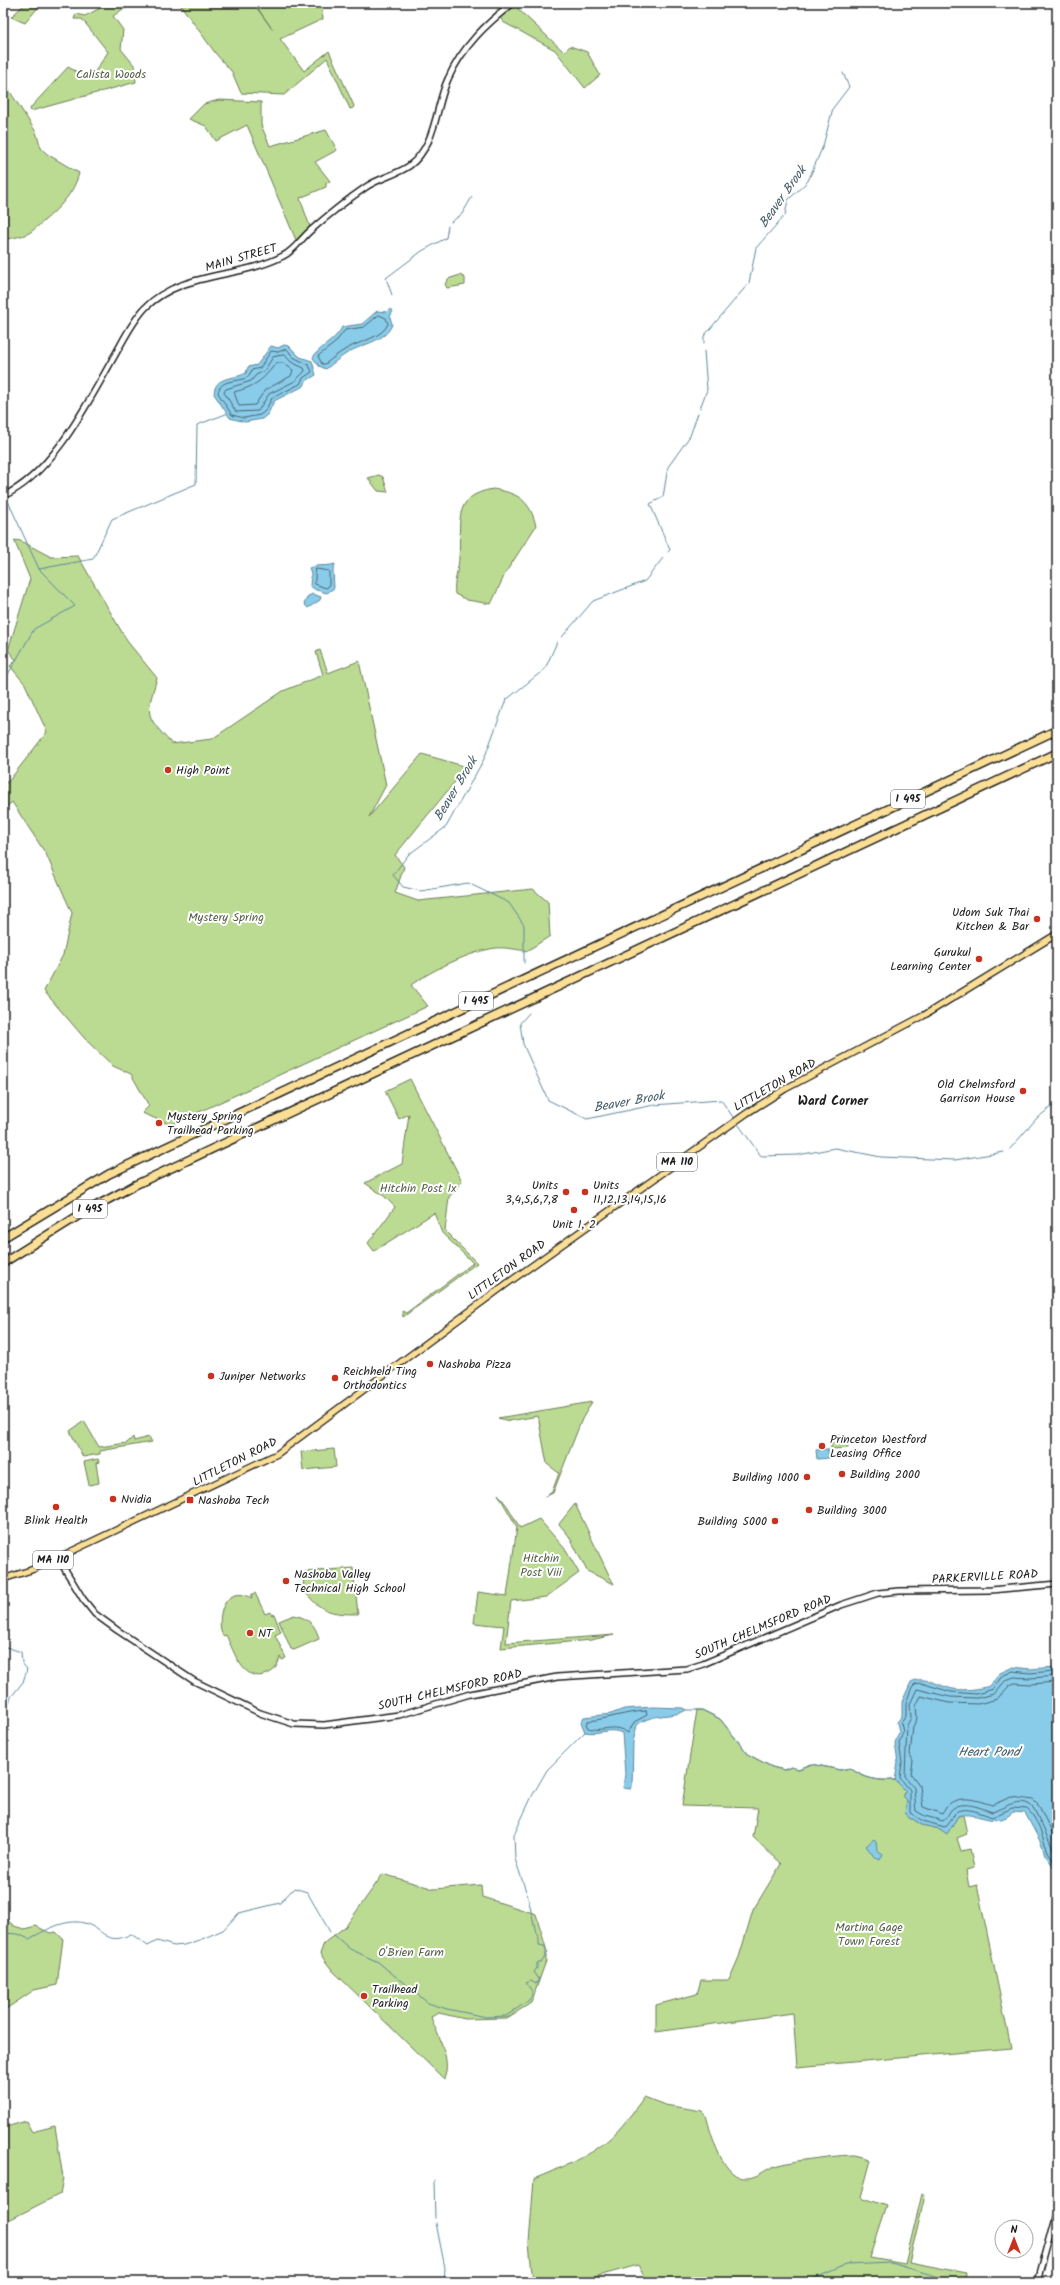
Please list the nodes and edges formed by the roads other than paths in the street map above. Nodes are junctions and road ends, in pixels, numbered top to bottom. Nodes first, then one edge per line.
1 (513, 3) edge
2 (3, 496) edge
3 (1057, 730) edge
4 (1057, 753) edge
5 (1057, 934) edge
6 (3, 1238) edge
7 (3, 1263) edge
8 (58, 1558) junction
9 (3, 1579) edge
10 (1057, 1584) edge
11 (915, 1591) joint
12 (1057, 2209) edge
13 (1037, 2282) edge

1 - 2 main road, MAIN STREET
3 - 6 highway, I 495
4 - 7 highway, I 495
5 - 8 main road, LITTLETON ROAD / MA 110
8 - 9 main road, LITTLETON ROAD / MA 110
8 - 11 main road, SOUTH CHELMSFORD ROAD
10 - 11 main road, PARKERVILLE ROAD
12 - 13 main road

